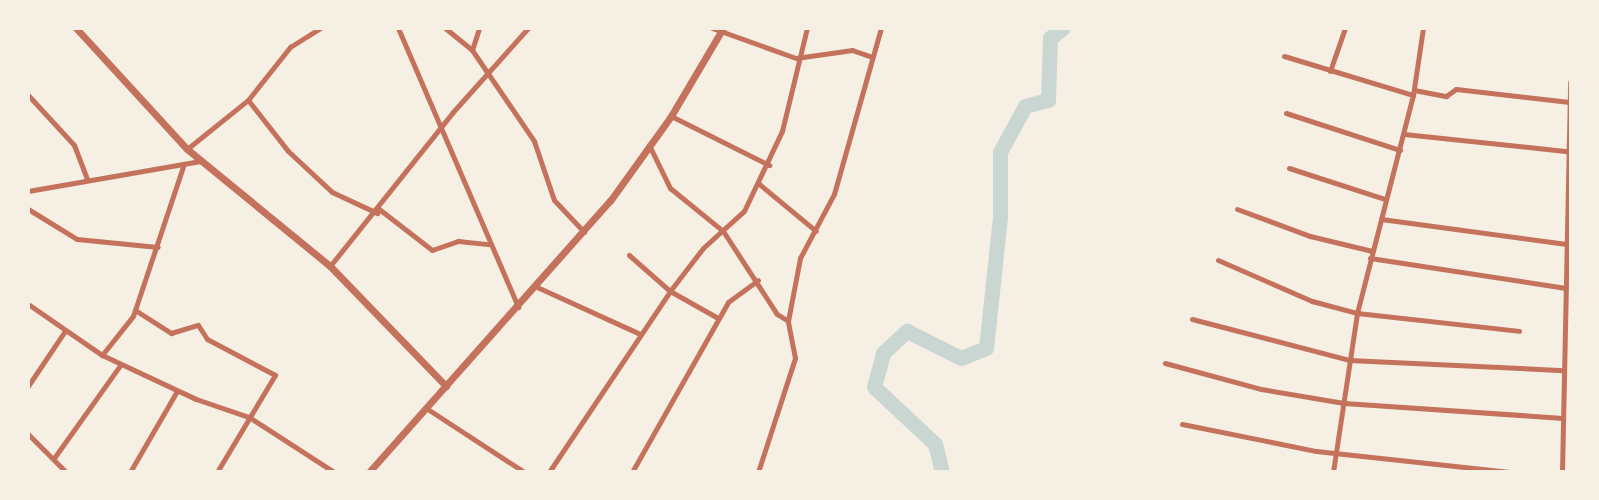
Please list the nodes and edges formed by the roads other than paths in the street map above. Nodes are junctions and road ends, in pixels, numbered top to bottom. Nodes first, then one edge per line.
1 (307, 28) edge
2 (321, 28) edge
3 (398, 28) edge
4 (445, 28) edge
5 (480, 28) edge
6 (528, 28) edge
7 (712, 28) edge
8 (807, 28) edge
9 (881, 28) edge
10 (1345, 28) edge
11 (1423, 28) edge
12 (80, 30) edge
13 (722, 31) edge
14 (311, 34) junction
15 (472, 50) junction
16 (1284, 56) dead end
17 (872, 57) junction
18 (796, 58) junction
19 (1330, 71) junction
20 (490, 76) junction
21 (1570, 82) edge
22 (1414, 93) junction
23 (28, 95) edge
24 (248, 100) junction
25 (1569, 102) edge
26 (1286, 113) dead end
27 (671, 116) junction
28 (439, 129) junction
29 (1404, 134) junction
30 (650, 145) junction
31 (187, 149) junction
32 (1400, 150) junction
33 (1567, 152) junction
34 (200, 161) junction
35 (184, 164) junction
36 (769, 165) junction
37 (1289, 168) dead end
38 (87, 179) junction
39 (758, 183) junction
40 (28, 192) edge
41 (1385, 199) junction
42 (28, 209) edge
43 (1237, 209) dead end
44 (378, 211) junction
45 (1380, 219) junction
46 (723, 231) junction
47 (816, 231) junction
48 (584, 232) junction
49 (488, 244) junction
50 (1566, 244) junction
51 (158, 247) junction
52 (1372, 251) junction
53 (629, 255) dead end
54 (1370, 258) junction
55 (1218, 260) dead end
56 (330, 266) junction
57 (758, 280) junction
58 (537, 287) junction
59 (1566, 288) junction
60 (670, 291) junction
61 (28, 304) edge
62 (518, 307) junction
63 (135, 310) junction
64 (1357, 312) junction
65 (718, 318) junction
66 (1192, 319) dead end
67 (788, 321) junction
68 (65, 331) junction
69 (1519, 331) dead end
70 (640, 334) junction
71 (102, 355) junction
72 (1349, 360) junction
73 (1165, 363) dead end
74 (121, 364) junction
75 (1564, 370) junction
76 (28, 386) edge
77 (446, 386) junction
78 (177, 391) junction
79 (1344, 403) junction
80 (426, 408) junction
81 (249, 417) junction
82 (1562, 418) junction
83 (1182, 424) dead end
84 (28, 434) edge
85 (1335, 454) junction
86 (54, 458) junction
87 (66, 471) edge
88 (130, 471) edge
89 (217, 471) edge
90 (334, 471) edge
91 (369, 471) edge
92 (524, 471) edge
93 (549, 471) edge
94 (632, 471) edge
95 (758, 471) edge
96 (1333, 471) edge
97 (1508, 471) edge
98 (1562, 471) edge

1 - 14 street
2 - 14 street
3 - 28 street
4 - 15 street
5 - 15 street
6 - 20 street
7 - 13 street
8 - 18 street
9 - 17 street
10 - 19 street
11 - 22 street
12 - 31 street
13 - 18 street
13 - 27 street
14 - 24 street
15 - 20 street
16 - 19 street
17 - 18 street
17 - 47 street
18 - 36 street
19 - 22 street
20 - 28 street
20 - 48 street
21 - 25 street
22 - 25 street
22 - 29 street
23 - 38 street
24 - 31 street
24 - 44 street
25 - 33 street
26 - 32 street
27 - 30 street
27 - 36 street
28 - 44 street
28 - 49 street
29 - 32 street
29 - 33 street
30 - 46 street
30 - 48 street
31 - 34 street
32 - 41 street
33 - 50 street
34 - 35 street
34 - 56 street
35 - 38 street
35 - 51 street
36 - 39 street
37 - 41 street
38 - 40 street
39 - 46 street
39 - 47 street
41 - 45 street
42 - 51 street
43 - 52 street
44 - 49 street
44 - 56 street
45 - 50 street
45 - 52 street
46 - 57 street
46 - 60 street
47 - 67 street
48 - 58 street
49 - 62 street
50 - 59 street
51 - 63 street
52 - 54 street
53 - 60 street
54 - 59 street
54 - 64 street
55 - 64 street
56 - 77 street
57 - 65 street
57 - 67 street
58 - 62 street
58 - 70 street
59 - 75 street
60 - 65 street
60 - 70 street
61 - 68 street
62 - 77 street
63 - 71 street
63 - 81 street
64 - 69 street
64 - 72 street
65 - 94 street
66 - 72 street
67 - 95 street
68 - 71 street
68 - 76 street
70 - 93 street
71 - 74 street
72 - 75 street
72 - 79 street
73 - 79 street
74 - 78 street
74 - 86 street
75 - 82 street
77 - 80 street
78 - 81 street
78 - 88 street
79 - 82 street
79 - 85 street
80 - 91 street
80 - 92 street
81 - 89 street
81 - 90 street
82 - 98 street
83 - 85 street
84 - 86 street
85 - 96 street
85 - 97 street
86 - 87 street

